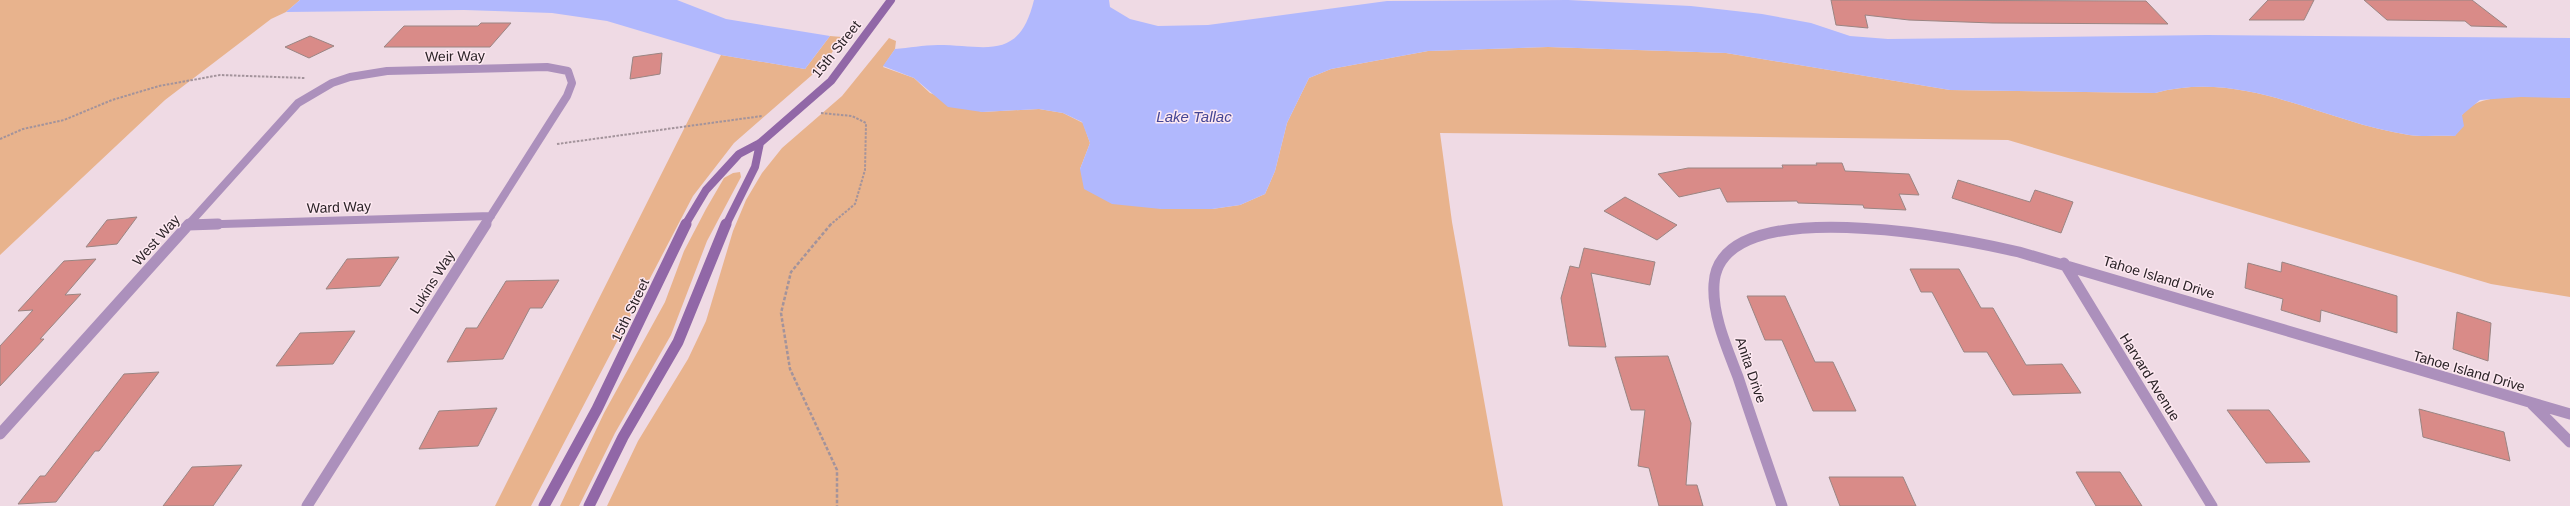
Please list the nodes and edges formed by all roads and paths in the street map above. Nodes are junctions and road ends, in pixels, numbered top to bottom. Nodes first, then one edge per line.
1 (891, 0) edge
2 (568, 71) joint
3 (343, 78) junction
4 (792, 114) junction
5 (0, 139) edge
6 (760, 143) junction
7 (535, 146) junction
8 (491, 216) junction
9 (188, 225) junction
10 (1733, 248) joint
11 (2064, 262) junction
12 (2532, 403) junction
13 (2570, 414) edge
14 (0, 434) edge
15 (2570, 442) edge
16 (307, 506) edge
17 (544, 506) edge
18 (589, 506) edge
19 (837, 506) edge
20 (1782, 506) edge
21 (2212, 506) edge

1 - 4 street, 15th Street
2 - 3 street, Weir Way
2 - 7 street, Lukins Way
3 - 5 path
3 - 9 street, West Way
4 - 6 street, 15th Street
4 - 7 path
4 - 19 path
6 - 17 street, 15th Street
6 - 18 street
7 - 8 street, Lukins Way
8 - 9 street, Ward Way
8 - 16 street, Lukins Way
9 - 14 street, West Way
10 - 11 street, Tahoe Island Drive
10 - 20 street, Anita Drive
11 - 12 street, Tahoe Island Drive
11 - 21 street, Harvard Avenue
12 - 13 street, Tahoe Island Drive
12 - 15 street

